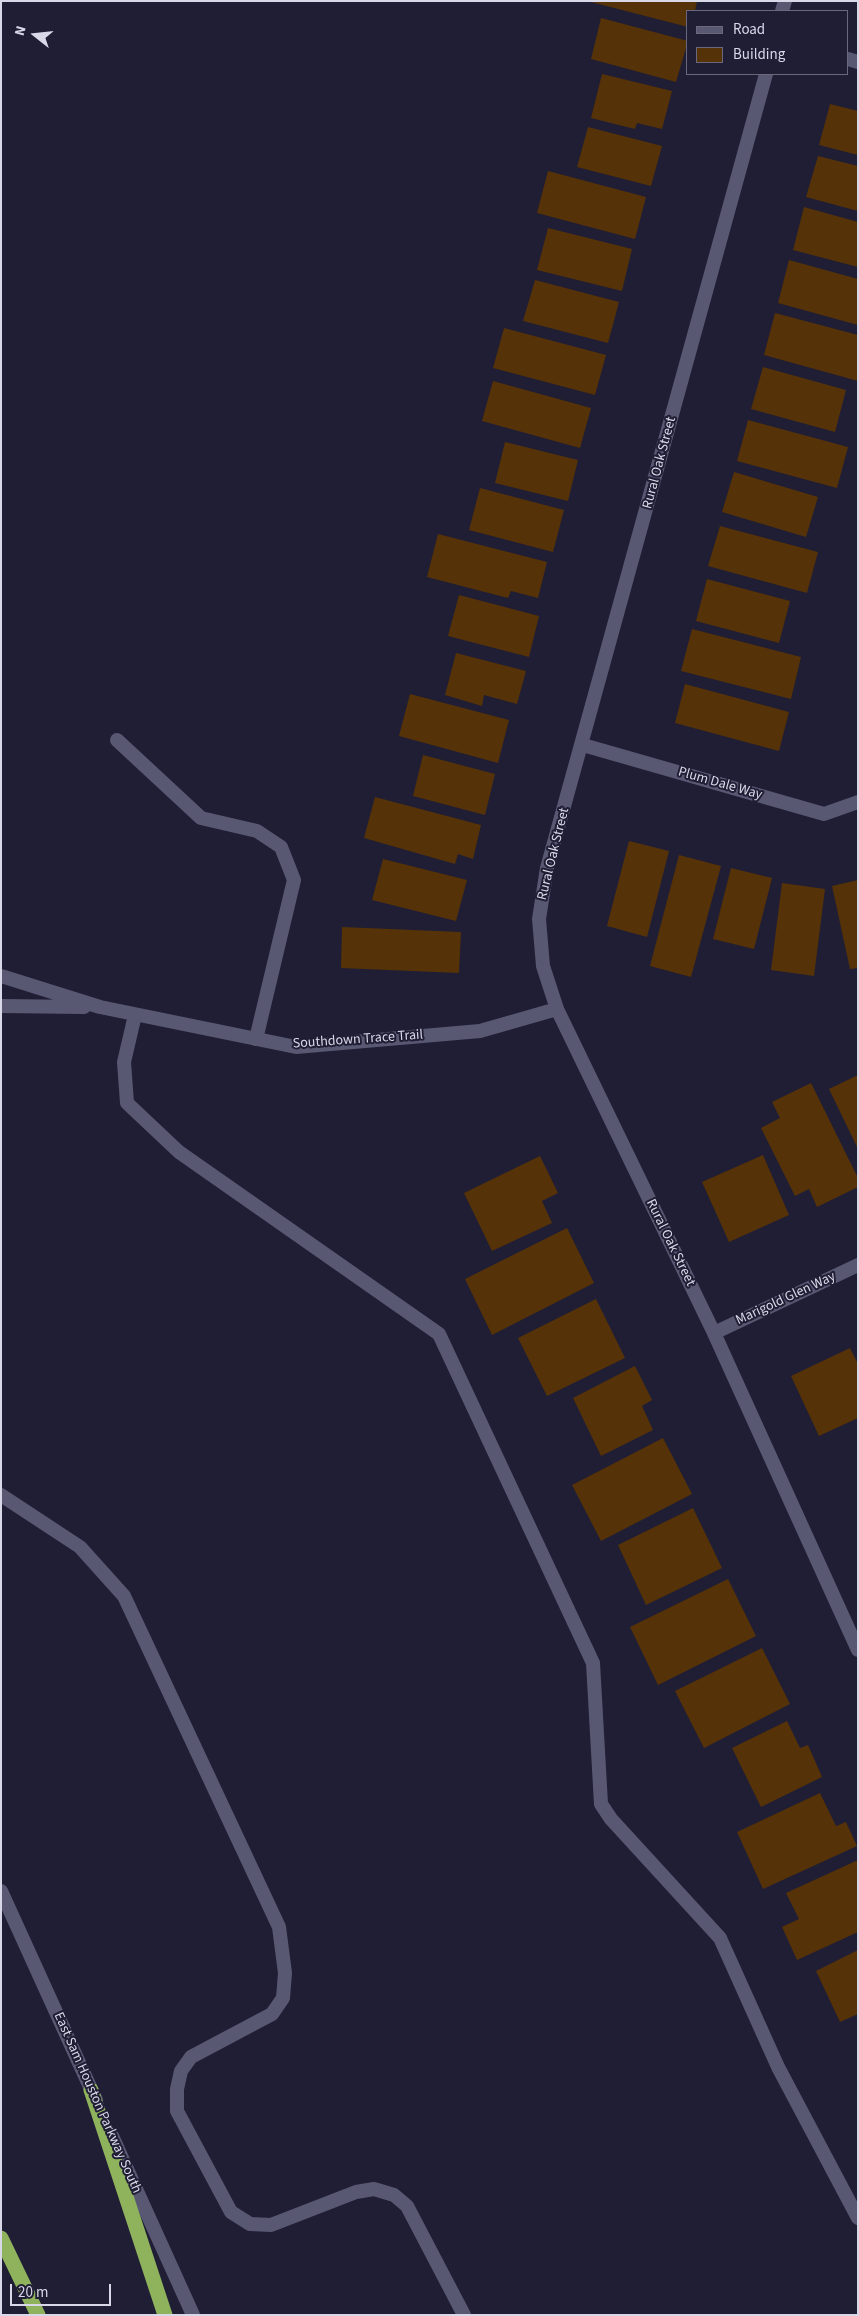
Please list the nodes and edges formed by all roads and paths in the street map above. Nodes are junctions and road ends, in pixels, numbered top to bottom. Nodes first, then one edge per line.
1 (766, 75) edge
2 (117, 740) dead end
3 (583, 745) junction
4 (858, 802) edge
5 (1, 976) edge
6 (1, 1006) edge
7 (100, 1007) junction
8 (556, 1009) junction
9 (135, 1015) junction
10 (256, 1039) junction
11 (858, 1265) edge
12 (714, 1334) junction
13 (1, 1495) edge
14 (858, 1650) edge
15 (1, 1891) edge
16 (91, 2090) junction
17 (858, 2218) edge
18 (1, 2238) edge
19 (38, 2315) edge
20 (165, 2315) edge
21 (194, 2315) edge
22 (464, 2315) edge

1 - 3 street, Rural Oak Street
2 - 10 street
3 - 4 street, Plum Dale Way
3 - 8 street, Rural Oak Street
5 - 7 street, Southdown Trace Trail
6 - 7 street, Southdown Trace Trail
7 - 9 street, Southdown Trace Trail
8 - 10 street, Southdown Trace Trail
8 - 12 street, Rural Oak Street
9 - 10 street, Southdown Trace Trail
9 - 17 street
11 - 12 street, Marigold Glen Way
12 - 14 street, Rural Oak Street
13 - 22 street
15 - 16 street, East Sam Houston Parkway South
16 - 20 highway
16 - 21 street, East Sam Houston Parkway South
18 - 19 highway

